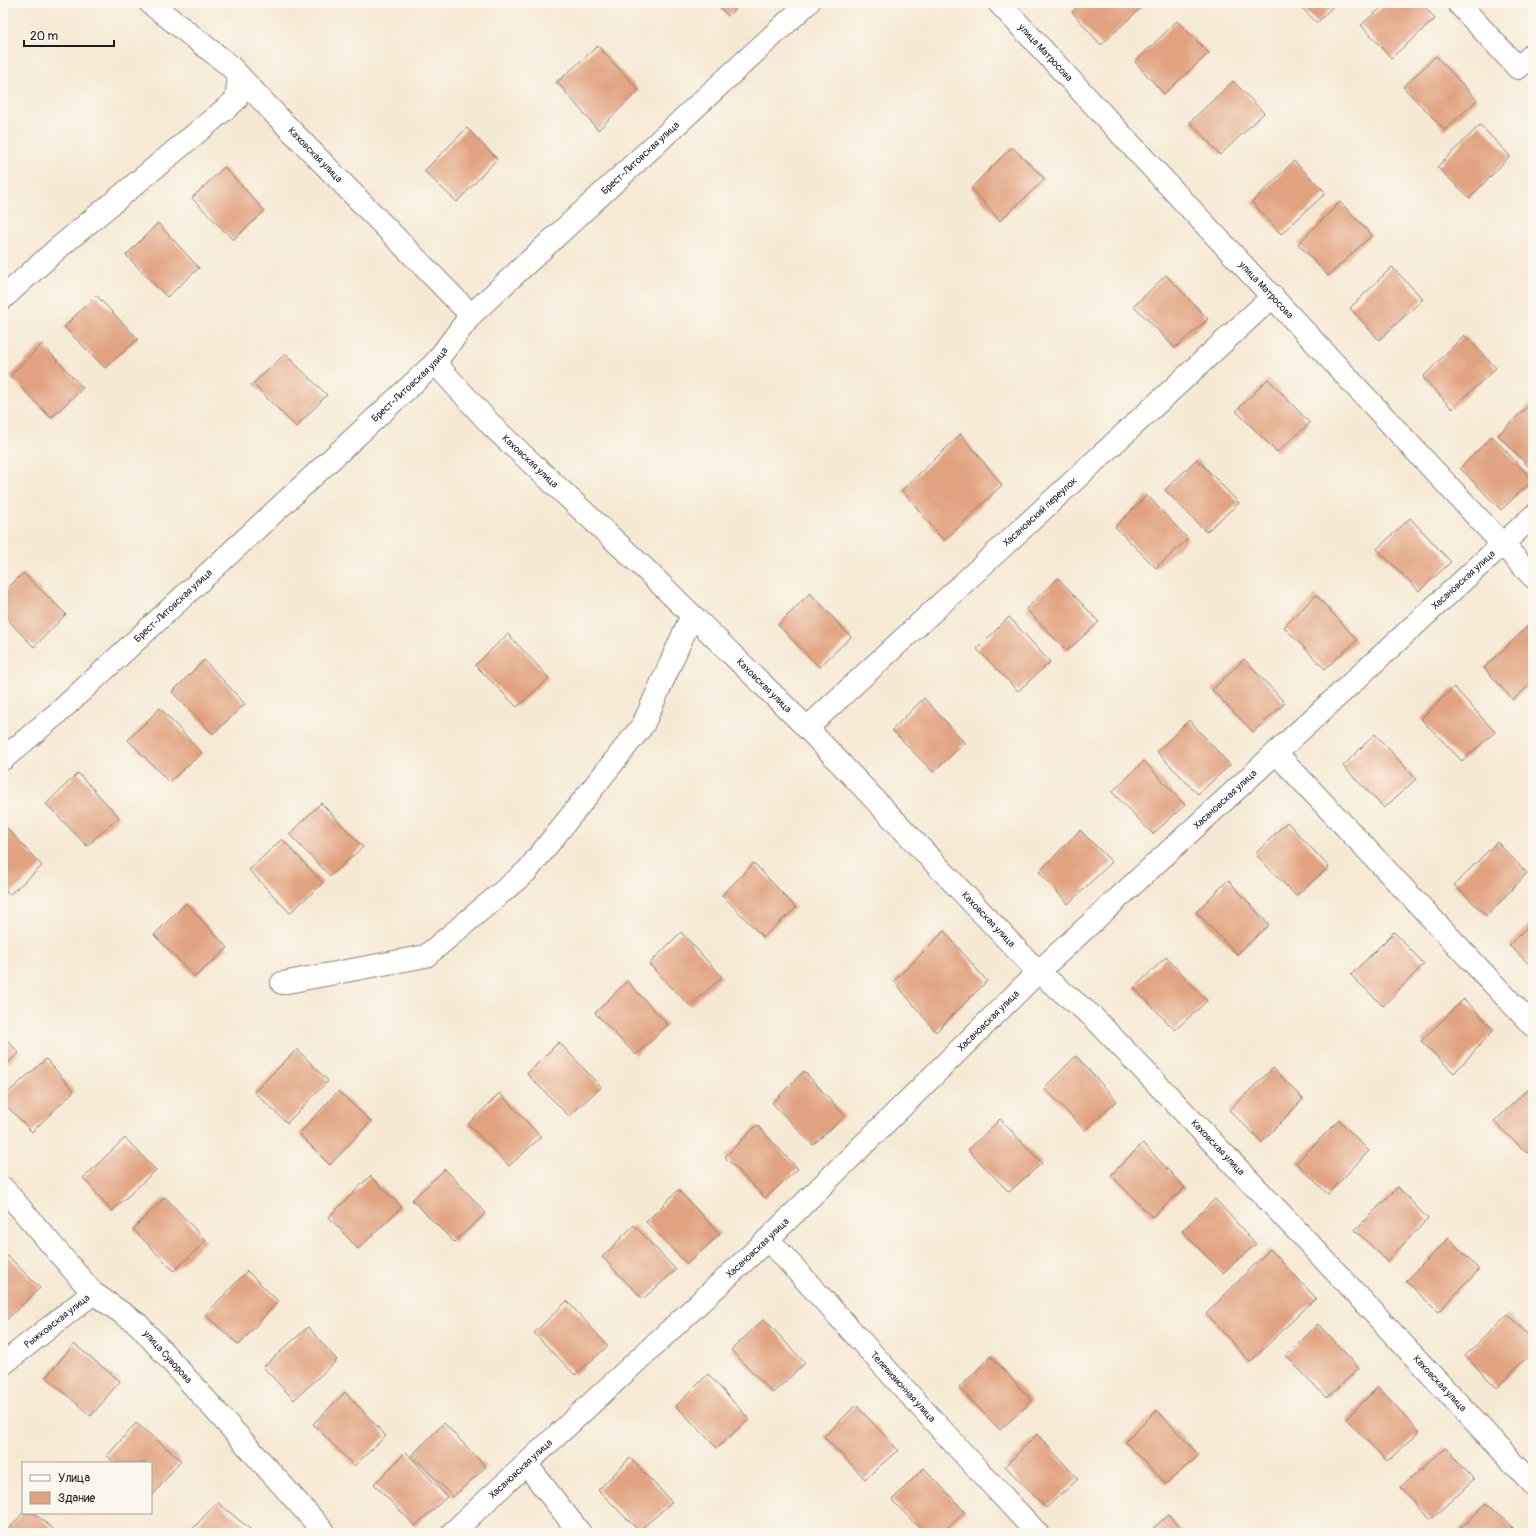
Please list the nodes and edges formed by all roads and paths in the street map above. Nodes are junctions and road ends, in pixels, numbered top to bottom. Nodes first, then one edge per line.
1 (150, 3) edge
2 (808, 3) edge
3 (999, 3) edge
4 (1458, 3) edge
5 (1533, 54) edge
6 (239, 76) junction
7 (1273, 296) junction
8 (3, 298) edge
9 (472, 315) junction
10 (435, 363) junction
11 (1533, 516) edge
12 (1502, 544) junction
13 (1533, 577) edge
14 (692, 615) junction
15 (807, 728) junction
16 (1276, 752) junction
17 (3, 760) edge
18 (1038, 972) junction
19 (282, 983) dead end
20 (1533, 1026) edge
21 (3, 1188) edge
22 (768, 1239) junction
23 (93, 1293) junction
24 (3, 1364) edge
25 (526, 1464) junction
26 (1533, 1484) edge
27 (325, 1533) edge
28 (452, 1533) edge
29 (580, 1533) edge
30 (1037, 1533) edge

1 - 6 street, Каховская улица
2 - 9 street, Брест-Литовская улица
3 - 7 street, улица Матросова
4 - 5 street
6 - 8 street
6 - 9 street, Каховская улица
7 - 12 street, улица Матросова
7 - 15 street, Хасановский переулок
9 - 10 street, Брест-Литовская улица
10 - 14 street, Каховская улица
10 - 17 street, Брест-Литовская улица
11 - 12 street, Хасановская улица
12 - 13 street, улица Матросова
12 - 16 street, Хасановская улица
14 - 15 street, Каховская улица
14 - 19 street
15 - 18 street, Каховская улица
16 - 18 street, Хасановская улица
16 - 20 street
18 - 22 street, Хасановская улица
18 - 26 street, Каховская улица
21 - 23 street, улица Суворова
22 - 25 street, Хасановская улица
22 - 30 street, Телевизионная улица
23 - 24 street, Рыжковская улица
23 - 27 street, улица Суворова
25 - 28 street, Хасановская улица
25 - 29 street

